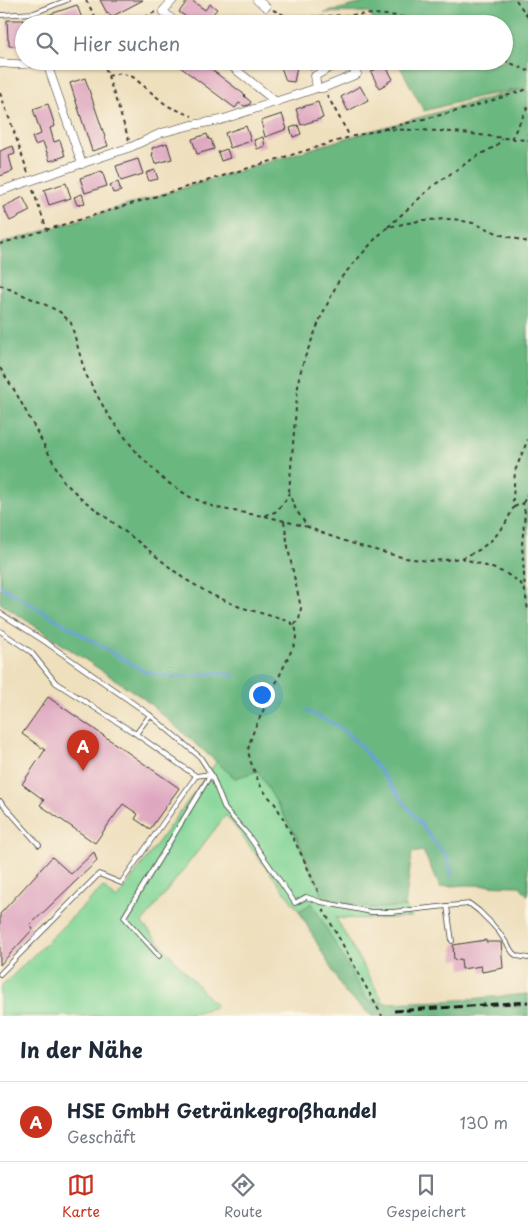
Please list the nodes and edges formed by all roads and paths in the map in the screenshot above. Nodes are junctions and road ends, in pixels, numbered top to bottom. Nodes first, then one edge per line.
1 (67, 0) edge
2 (86, 0) edge
3 (173, 0) edge
4 (257, 0) edge
5 (516, 0) edge
6 (266, 7) joint
7 (163, 11) junction
8 (0, 15) edge
9 (94, 15) edge
10 (148, 15) edge
11 (165, 15) edge
12 (284, 15) edge
13 (351, 15) edge
14 (386, 15) edge
15 (528, 17) edge
16 (0, 63) edge
17 (15, 64) edge
18 (513, 64) edge
19 (49, 70) edge
20 (106, 70) edge
21 (236, 70) edge
22 (325, 70) edge
23 (355, 70) edge
24 (528, 71) edge
25 (108, 76) junction
26 (320, 88) junction
27 (528, 89) edge
28 (0, 93) edge
29 (276, 102) junction
30 (528, 107) edge
31 (192, 116) dead end
32 (381, 129) junction
33 (350, 137) junction
34 (503, 139) junction
35 (511, 139) junction
36 (528, 140) edge
37 (131, 147) junction
38 (82, 164) junction
39 (30, 181) junction
40 (0, 191) edge
41 (388, 226) junction
42 (46, 230) junction
43 (528, 242) edge
44 (0, 244) edge
45 (0, 285) edge
46 (0, 368) edge
47 (528, 439) edge
48 (289, 493) junction
49 (528, 493) edge
50 (523, 503) junction
51 (514, 507) junction
52 (262, 516) junction
53 (284, 521) junction
54 (308, 527) junction
55 (462, 558) junction
56 (525, 590) junction
57 (528, 610) edge
58 (0, 613) edge
59 (294, 625) junction
60 (0, 631) edge
61 (150, 715) junction
62 (136, 734) junction
63 (211, 774) junction
64 (196, 776) junction
65 (0, 801) edge
66 (39, 845) dead end
67 (321, 902) junction
68 (447, 906) junction
69 (452, 941) dead end
70 (159, 956) dead end
71 (528, 958) edge
72 (0, 974) edge
73 (382, 1016) edge

1 - 8 lane
2 - 9 path
3 - 7 street
4 - 6 street
5 - 15 path
6 - 12 path
7 - 10 path
7 - 11 street
13 - 14 path
16 - 17 street
18 - 24 path
19 - 38 street
20 - 25 path
21 - 29 street
22 - 26 street
23 - 26 street
25 - 31 path
25 - 37 path
26 - 29 street
26 - 33 path
27 - 32 path
28 - 39 path
29 - 37 street
30 - 35 path
32 - 33 path
32 - 34 path
33 - 42 path
34 - 35 path
34 - 41 path
35 - 36 path
37 - 38 street
38 - 39 street
39 - 40 street
39 - 42 path
41 - 43 path
41 - 48 path
42 - 44 path
45 - 52 path
46 - 59 path
47 - 51 path
48 - 52 path
48 - 54 path
49 - 50 path
50 - 51 path
50 - 56 path
51 - 55 path
52 - 53 path
53 - 54 path
53 - 59 path
54 - 55 path
55 - 56 path
56 - 57 path
58 - 61 lane
59 - 67 path
60 - 62 lane
61 - 62 lane
61 - 63 lane
62 - 64 lane
63 - 64 lane
63 - 67 lane
63 - 70 lane
64 - 72 lane
65 - 66 lane
67 - 68 lane
67 - 73 path
68 - 69 lane
68 - 71 lane

